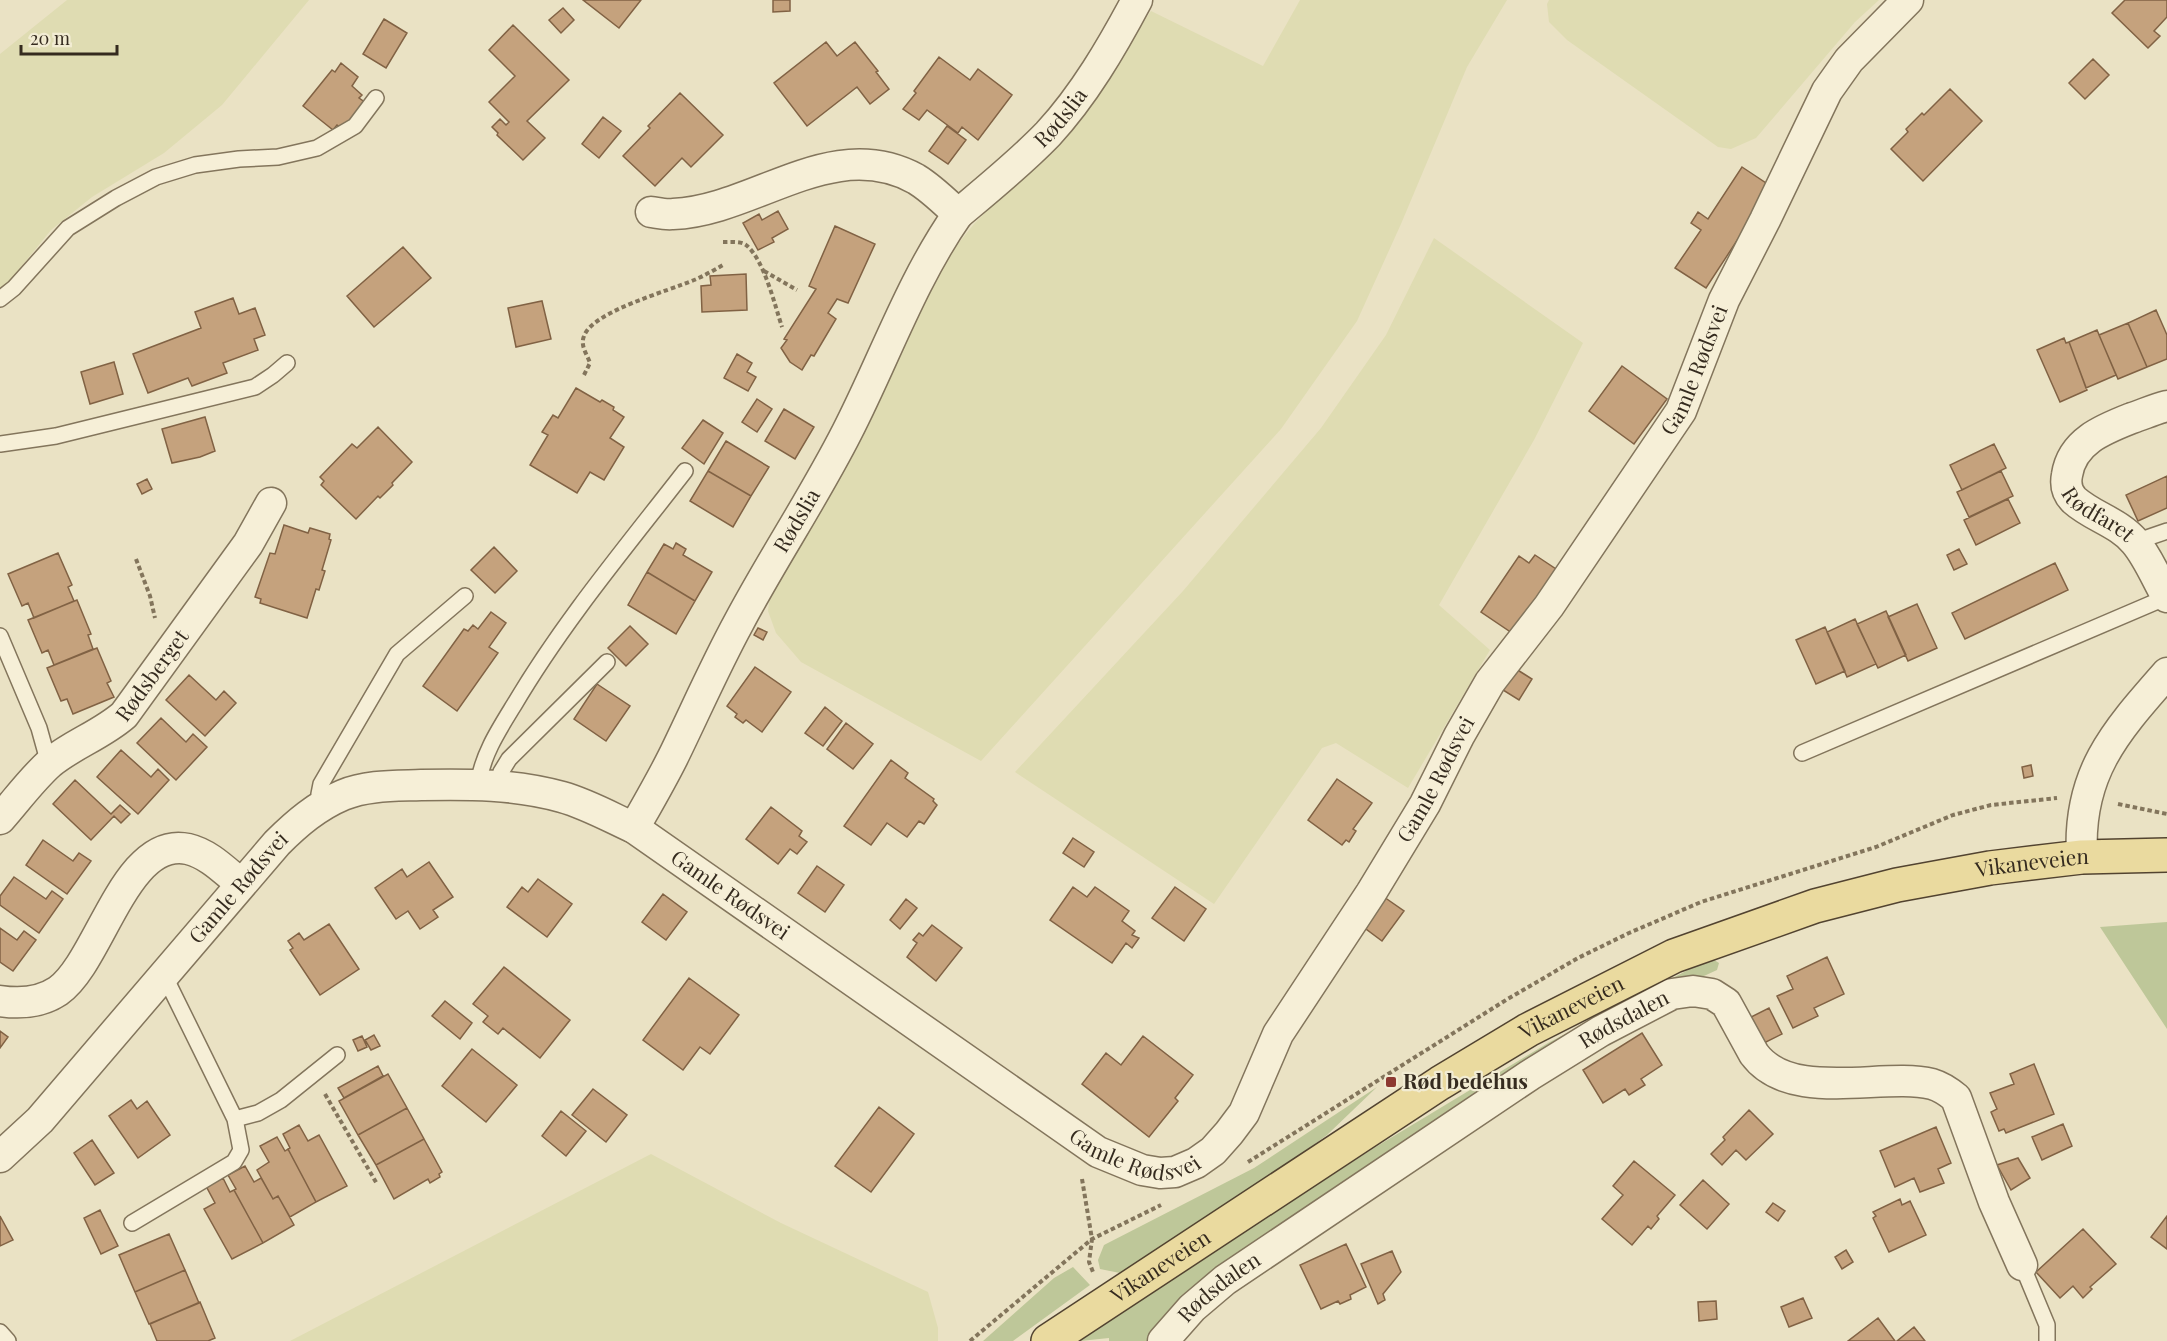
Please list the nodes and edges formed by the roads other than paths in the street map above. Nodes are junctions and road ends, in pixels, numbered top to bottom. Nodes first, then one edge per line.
1 (1137, 0) edge
2 (1908, 0) edge
3 (376, 98) dead end
4 (651, 212) dead end
5 (958, 214) junction
6 (0, 299) edge
7 (287, 363) dead end
8 (2167, 406) edge
9 (0, 444) edge
10 (685, 471) dead end
11 (271, 503) dead end
12 (2167, 531) edge
13 (2135, 542) junction
14 (465, 596) dead end
15 (2167, 597) edge
16 (0, 636) edge
17 (607, 662) dead end
18 (2167, 674) edge
19 (1802, 753) dead end
20 (49, 764) junction
21 (487, 784) junction
22 (321, 806) junction
23 (0, 819) edge
24 (634, 828) junction
25 (2167, 855) edge
26 (2082, 857) junction
27 (242, 884) junction
28 (161, 978) junction
29 (0, 1002) edge
30 (338, 1055) dead end
31 (235, 1119) junction
32 (0, 1157) edge
33 (132, 1223) dead end
34 (2022, 1265) joint
35 (0, 1332) edge
36 (8, 1341) edge
37 (1048, 1341) edge
38 (1162, 1341) edge
39 (2047, 1341) edge

1 - 5 street, Rødslia
2 - 24 street, Gamle Rødsvei
3 - 6 lane
4 - 5 street
5 - 24 street, Rødslia
7 - 9 lane
8 - 13 street, Rødfaret
10 - 21 lane
11 - 20 street, Rødsberget
12 - 13 lane
13 - 15 street, Rødfaret
14 - 22 lane
15 - 19 lane
16 - 20 lane
17 - 21 lane
18 - 26 street
20 - 23 street, Rødsberget
21 - 22 street, Gamle Rødsvei
21 - 24 street, Gamle Rødsvei
22 - 27 street, Gamle Rødsvei
25 - 26 main road, Vikaneveien
26 - 37 main road, Vikaneveien
27 - 28 street, Gamle Rødsvei
27 - 29 street
28 - 31 lane
28 - 32 street, Gamle Rødsvei
30 - 31 lane
31 - 33 lane
34 - 38 street, Rødsdalen
34 - 39 lane
35 - 36 lane

